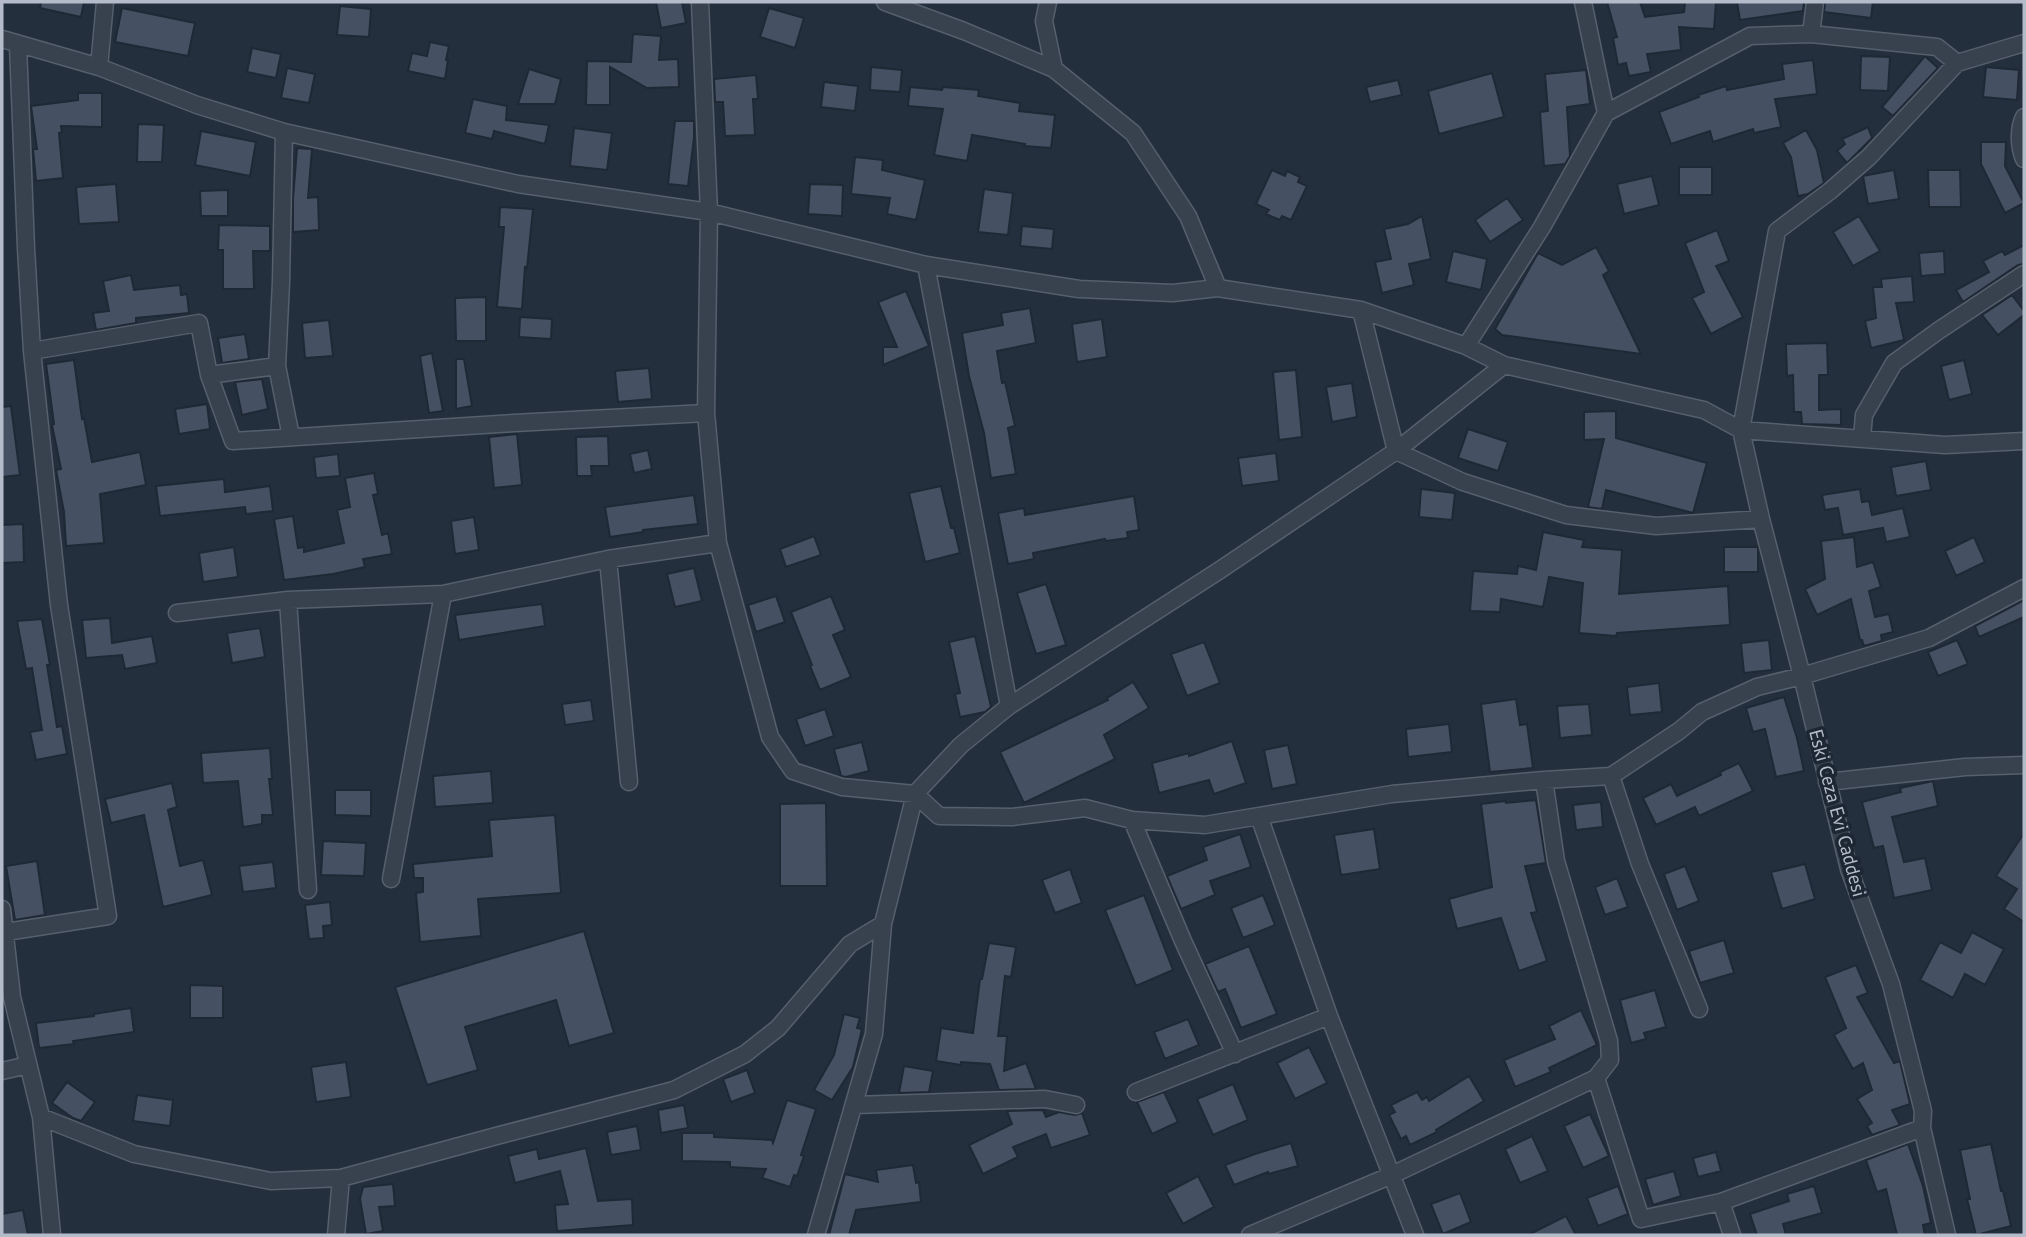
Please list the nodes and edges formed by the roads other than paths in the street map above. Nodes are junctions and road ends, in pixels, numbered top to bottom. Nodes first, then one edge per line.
1 (105, 2) edge
2 (700, 2) edge
3 (885, 2) edge
4 (1048, 2) edge
5 (1583, 2) edge
6 (1815, 2) edge
7 (1811, 34) junction
8 (2, 38) edge
9 (2024, 43) edge
10 (18, 45) junction
11 (1956, 63) junction
12 (99, 67) junction
13 (1054, 69) junction
14 (1606, 113) junction
15 (2024, 117) edge
16 (284, 132) junction
17 (2024, 159) edge
18 (709, 212) junction
19 (926, 265) junction
20 (2024, 274) edge
21 (1218, 288) junction
22 (1361, 310) junction
23 (1466, 346) junction
24 (32, 351) junction
25 (1504, 365) junction
26 (277, 366) junction
27 (209, 376) junction
28 (706, 413) junction
29 (1741, 429) junction
30 (291, 436) junction
31 (1862, 438) junction
32 (2024, 441) edge
33 (1396, 451) junction
34 (1761, 519) junction
35 (718, 542) junction
36 (608, 559) junction
37 (2024, 589) edge
38 (443, 594) junction
39 (288, 600) junction
40 (177, 613) dead end
41 (1802, 676) junction
42 (1009, 706) junction
43 (2024, 765) edge
44 (1611, 776) junction
45 (1544, 780) junction
46 (629, 782) dead end
47 (1827, 782) junction
48 (915, 794) junction
49 (1259, 816) junction
50 (1132, 820) junction
51 (391, 879) dead end
52 (308, 890) dead end
53 (2, 909) edge
54 (883, 924) junction
55 (6, 932) junction
56 (1699, 1009) dead end
57 (1329, 1016) junction
58 (1235, 1054) junction
59 (28, 1065) junction
60 (2, 1071) edge
61 (1596, 1078) junction
62 (1136, 1092) dead end
63 (854, 1105) junction
64 (1076, 1105) dead end
65 (41, 1117) junction
66 (1922, 1128) junction
67 (1392, 1175) junction
68 (341, 1178) junction
69 (1721, 1202) junction
70 (52, 1235) edge
71 (336, 1235) edge
72 (816, 1235) edge
73 (1250, 1235) edge
74 (1415, 1235) edge
75 (1732, 1235) edge
76 (1947, 1235) edge

1 - 12 street
2 - 18 street
3 - 13 street
4 - 13 street
5 - 14 street
6 - 7 street
7 - 11 street
7 - 14 street
8 - 10 street
9 - 11 street
10 - 12 street
10 - 24 street
11 - 29 street
12 - 16 street
13 - 21 street
14 - 23 street
15 - 17 street
16 - 18 street
16 - 26 street
18 - 19 street
18 - 28 street
19 - 21 street
19 - 42 street
20 - 31 street
21 - 22 street
22 - 23 street
22 - 33 street
23 - 25 street
24 - 27 street
24 - 55 street
25 - 29 street
25 - 33 street
26 - 27 street
26 - 30 street
27 - 30 street
28 - 30 street
28 - 35 street
29 - 31 street
29 - 34 street, Eski Ceza Evi Caddesi
31 - 32 street
33 - 34 street
33 - 42 street
34 - 41 street, Eski Ceza Evi Caddesi
35 - 36 street
35 - 48 street
36 - 38 street
36 - 46 street
37 - 41 street
38 - 39 street
38 - 51 street
39 - 40 street
39 - 52 street
41 - 44 street
41 - 47 street, Eski Ceza Evi Caddesi
42 - 48 street
43 - 47 street
44 - 45 street
44 - 56 street
45 - 49 street
45 - 61 street
47 - 66 street, Eski Ceza Evi Caddesi
48 - 50 street
48 - 54 street
49 - 50 street
49 - 57 street
50 - 58 street
53 - 55 street
54 - 63 street
54 - 68 street
55 - 59 street
57 - 58 street
57 - 67 street
58 - 62 street
59 - 60 street
59 - 65 street
61 - 67 street
61 - 69 street
63 - 64 street
63 - 72 street
65 - 68 street
65 - 70 street
66 - 69 street
66 - 76 street, Eski Ceza Evi Caddesi
67 - 73 street
67 - 74 street
68 - 71 street
69 - 75 street

